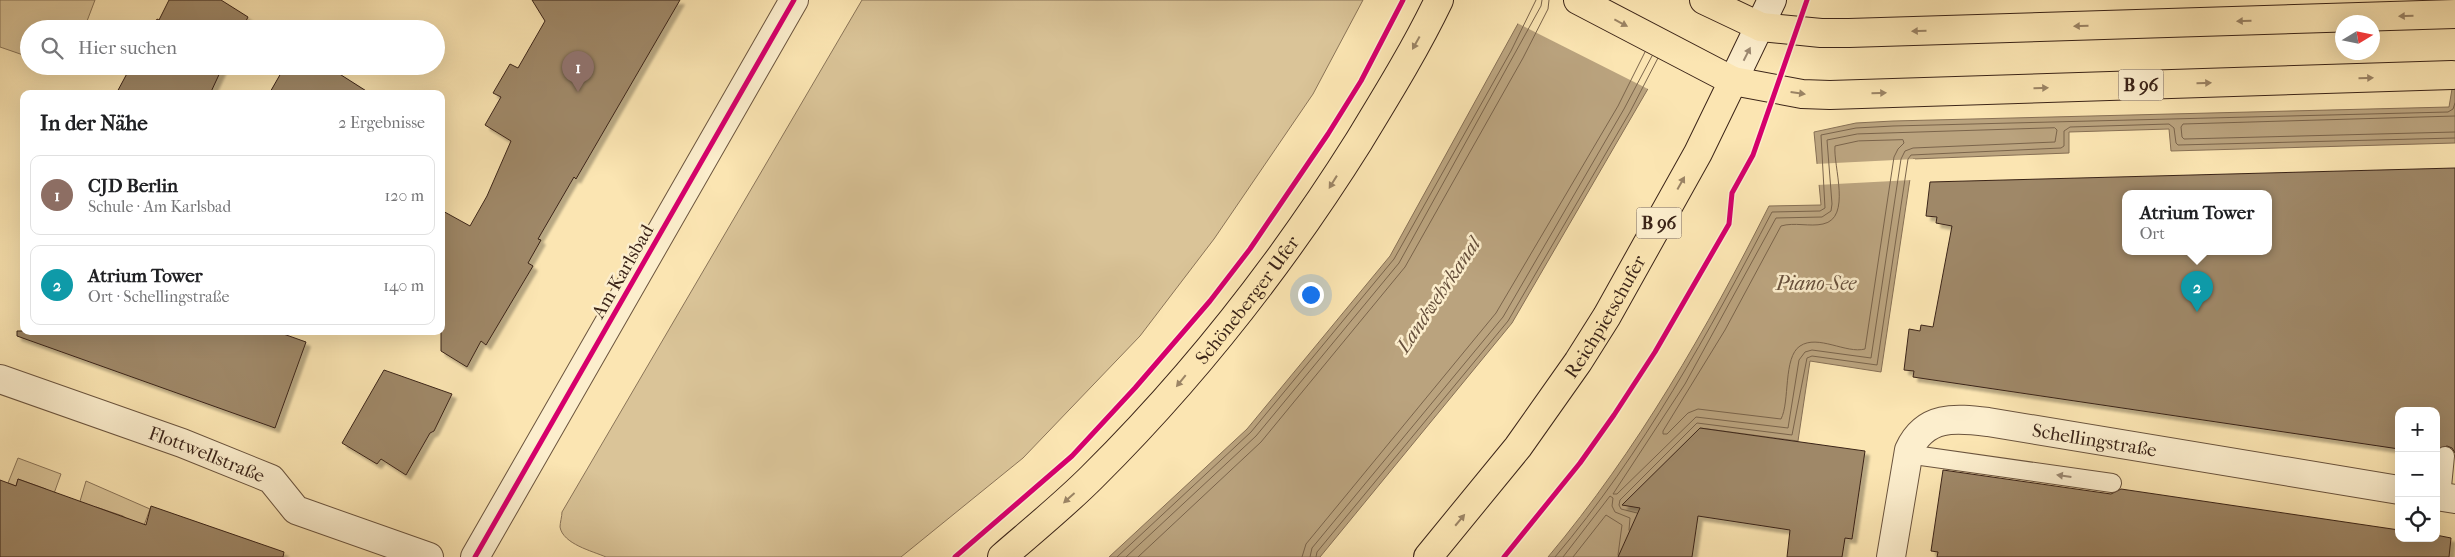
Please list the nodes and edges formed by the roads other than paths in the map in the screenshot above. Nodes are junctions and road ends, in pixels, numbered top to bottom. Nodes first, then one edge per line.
1 (794, 0) edge
2 (1439, 0) edge
3 (1578, 0) edge
4 (1772, 0) edge
5 (1706, 1) edge
6 (2455, 14) edge
7 (1761, 27) junction
8 (2452, 75) dead end
9 (1733, 81) junction
10 (0, 379) edge
11 (1907, 454) junction
12 (2445, 456) dead end
13 (2112, 483) dead end
14 (2395, 489) edge
15 (2444, 497) edge
16 (429, 557) edge
17 (475, 557) edge
18 (1002, 557) edge
19 (1428, 557) edge
20 (1891, 557) edge

1 - 17 street, Am Karlsbad
2 -> 18 main road, Schöneberger Ufer
3 -> 9 main road, B 96
4 - 7 street, Reichpietschufer
5 - 7 main road
6 -> 7 main road
9 -> 7 street, Reichpietschufer
9 -> 8 main road, B 96
19 -> 9 main road, Reichpietschufer / B 96
10 - 16 street, Flottwellstraße
13 -> 11 lane
11 - 14 street, Schellingstraße
11 - 20 street, Schellingstraße
12 - 15 lane

